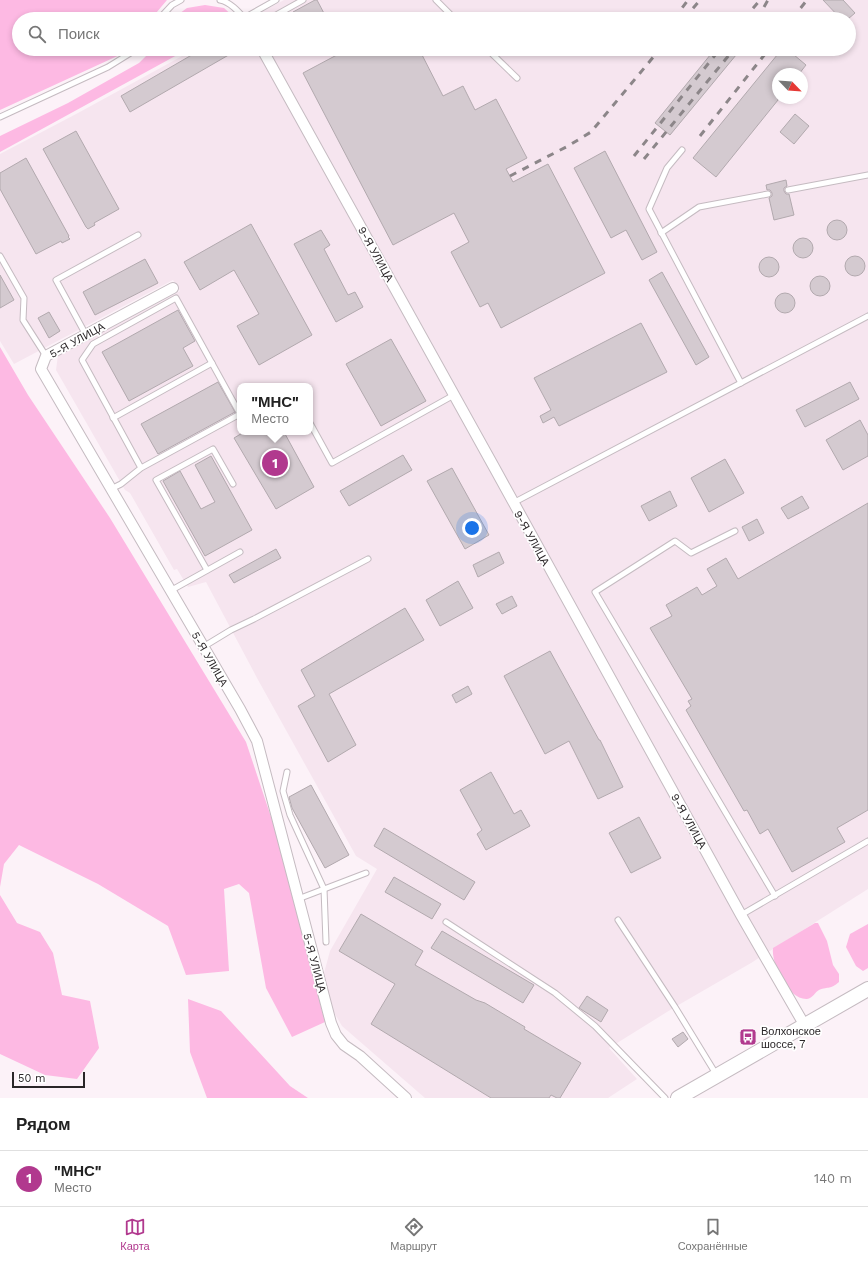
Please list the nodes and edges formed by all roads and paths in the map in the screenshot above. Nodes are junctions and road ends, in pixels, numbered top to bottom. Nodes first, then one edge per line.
1 (181, 0) edge
2 (220, 0) edge
3 (276, 0) edge
4 (303, 0) edge
5 (436, 0) edge
6 (166, 12) edge
7 (239, 12) edge
8 (255, 12) edge
9 (282, 12) edge
10 (448, 12) edge
11 (126, 56) edge
12 (266, 56) edge
13 (494, 56) edge
14 (517, 78) dead end
15 (0, 118) edge
16 (682, 150) dead end
17 (868, 175) edge
18 (788, 190) dead end
19 (768, 194) dead end
20 (661, 233) junction
21 (138, 235) dead end
22 (0, 256) edge
23 (174, 288) dead end
24 (868, 316) edge
25 (86, 335) junction
26 (46, 356) junction
27 (212, 363) junction
28 (741, 383) junction
29 (454, 395) junction
30 (237, 409) edge
31 (237, 416) edge
32 (113, 418) junction
33 (313, 428) edge
34 (141, 468) junction
35 (233, 484) dead end
36 (111, 489) junction
37 (513, 503) junction
38 (735, 531) dead end
39 (240, 552) dead end
40 (368, 559) dead end
41 (207, 570) junction
42 (170, 591) junction
43 (203, 647) junction
44 (287, 772) dead end
45 (868, 841) edge
46 (366, 873) dead end
47 (324, 889) junction
48 (775, 896) junction
49 (298, 899) junction
50 (741, 915) junction
51 (618, 920) dead end
52 (446, 922) dead end
53 (326, 942) dead end
54 (868, 989) edge
55 (805, 1026) junction
56 (717, 1076) junction
57 (406, 1098) edge
58 (665, 1098) edge
59 (678, 1098) edge

1 - 6 lane
2 - 7 lane
3 - 8 lane
4 - 9 lane
5 - 10 lane
11 - 15 lane
12 - 29 street, 9-Я УЛИЦА
13 - 14 lane
16 - 20 lane
17 - 18 lane
19 - 20 lane
20 - 28 lane
21 - 25 lane
22 - 26 lane
23 - 25 street, 5-Я УЛИЦА
24 - 28 lane
25 - 26 street, 5-Я УЛИЦА
26 - 36 street, 5-Я УЛИЦА
27 - 30 lane
27 - 32 lane
27 - 32 lane
28 - 37 lane
29 - 33 lane
29 - 37 street, 9-Я УЛИЦА
31 - 34 lane
32 - 34 lane
34 - 36 lane
35 - 41 lane
36 - 42 street, 5-Я УЛИЦА
37 - 50 street, 9-Я УЛИЦА
38 - 48 lane
39 - 41 lane
40 - 43 lane
41 - 42 lane
42 - 43 street, 5-Я УЛИЦА
43 - 49 street, 5-Я УЛИЦА
44 - 47 lane
45 - 48 lane
46 - 47 lane
47 - 49 lane
47 - 53 lane
48 - 50 lane
49 - 57 street, 5-Я УЛИЦА
50 - 55 street, 9-Я УЛИЦА
51 - 56 lane
52 - 58 lane
54 - 55 main road
55 - 56 main road
56 - 59 main road

